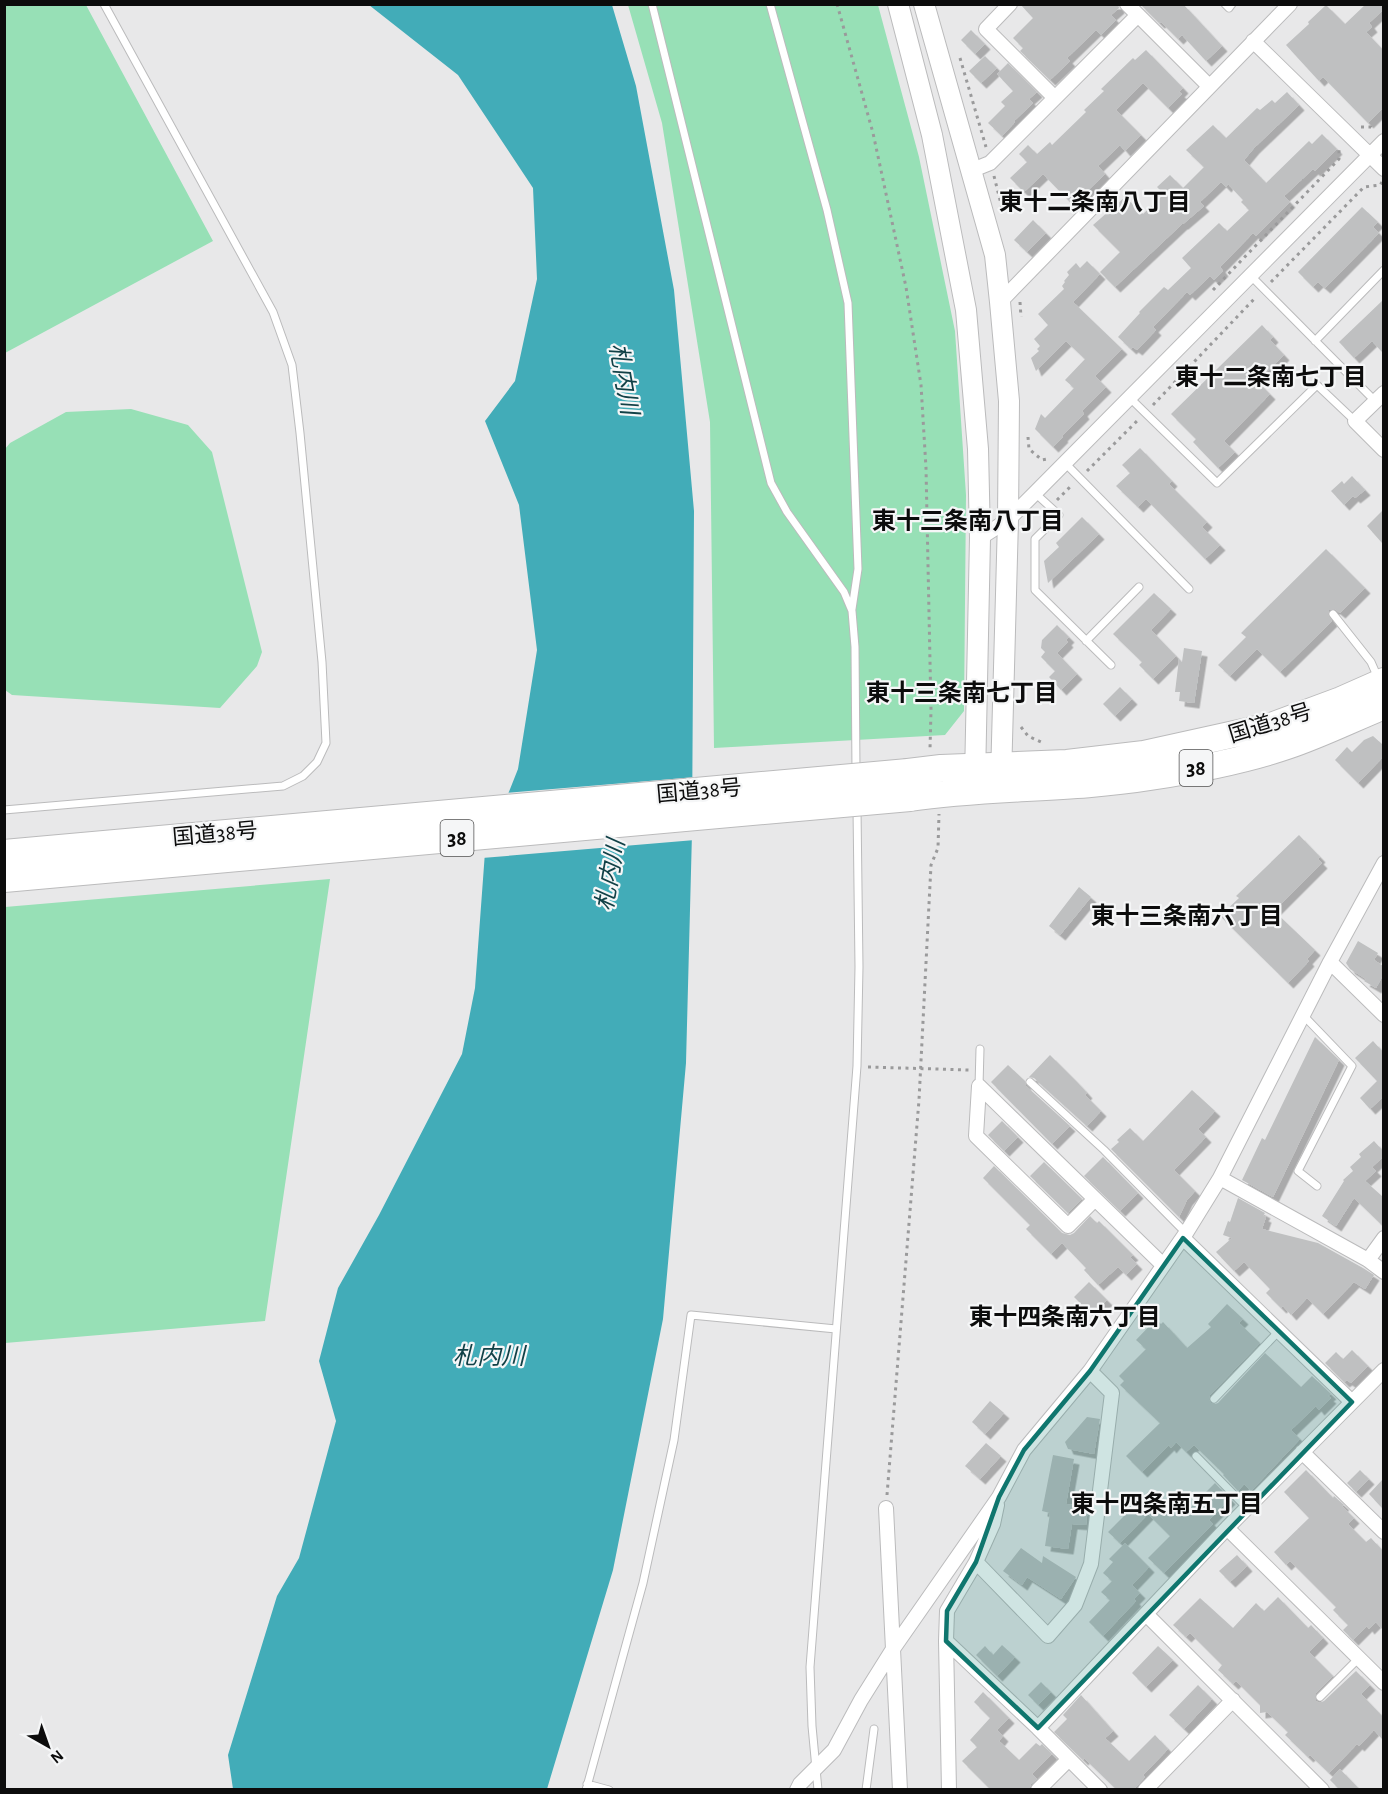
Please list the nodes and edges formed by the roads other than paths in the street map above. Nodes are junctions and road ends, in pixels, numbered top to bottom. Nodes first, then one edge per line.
1 (104, 4) edge
2 (652, 4) edge
3 (770, 4) edge
4 (898, 4) edge
5 (924, 4) edge
6 (1010, 4) edge
7 (1127, 4) edge
8 (1225, 4) edge
9 (1232, 4) edge
10 (1290, 4) edge
11 (1138, 15) junction
12 (1253, 41) junction
13 (1209, 86) junction
14 (1055, 98) junction
15 (1380, 137) edge
16 (1370, 155) junction
17 (1383, 169) edge
18 (970, 171) junction
19 (1383, 270) edge
20 (1251, 276) junction
21 (1000, 302) junction
22 (1315, 341) junction
23 (1379, 397) edge
24 (1131, 398) junction
25 (1355, 422) junction
26 (1383, 450) edge
27 (1065, 463) junction
28 (1035, 493) junction
29 (1008, 520) junction
30 (980, 538) junction
31 (1139, 587) dead end
32 (1189, 589) dead end
33 (852, 611) junction
34 (1333, 614) dead end
35 (1086, 641) junction
36 (1111, 665) dead end
37 (1382, 690) edge
38 (975, 778) junction
39 (1001, 778) junction
40 (856, 779) dead end
41 (856, 791) dead end
42 (4, 810) edge
43 (4, 854) edge
44 (1383, 863) edge
45 (4, 879) edge
46 (1330, 962) junction
47 (1303, 1015) junction
48 (1383, 1015) edge
49 (980, 1049) dead end
50 (1030, 1082) dead end
51 (979, 1086) junction
52 (1220, 1178) junction
53 (1317, 1186) dead end
54 (1095, 1199) junction
55 (1184, 1235) junction
56 (1383, 1238) edge
57 (1368, 1260) junction
58 (1163, 1266) junction
59 (1383, 1272) edge
60 (836, 1329) junction
61 (1279, 1331) junction
62 (1383, 1370) edge
63 (1090, 1371) junction
64 (1214, 1399) dead end
65 (1352, 1402) junction
66 (1302, 1452) junction
67 (1196, 1456) dead end
68 (999, 1497) junction
69 (886, 1508) road end
70 (1247, 1508) junction
71 (1227, 1528) junction
72 (1383, 1532) edge
73 (976, 1562) junction
74 (1146, 1614) junction
75 (946, 1641) junction
76 (893, 1649) junction
77 (1359, 1658) junction
78 (1383, 1683) edge
79 (1320, 1697) dead end
80 (1233, 1700) junction
81 (1038, 1728) junction
82 (874, 1729) dead end
83 (1069, 1759) junction
84 (817, 1768) junction
85 (587, 1787) edge
86 (609, 1790) edge
87 (797, 1790) edge
88 (818, 1790) edge
89 (866, 1790) edge
90 (900, 1790) edge
91 (949, 1790) edge
92 (1038, 1790) edge
93 (1100, 1790) edge
94 (1145, 1790) edge
95 (1322, 1790) edge

1 - 42 lane
2 - 33 lane
3 - 33 lane
4 - 30 street
5 - 18 street
6 - 14 street
7 - 11 street
8 - 9 lane
10 - 12 street
11 - 13 street
11 - 14 street
12 - 13 street
12 - 16 street
13 - 21 street
14 - 18 street
15 - 16 street
16 - 17 street
16 - 20 street
18 - 21 street
19 - 22 lane
20 - 22 lane
20 - 24 street
21 - 29 street
22 - 23 lane
23 - 25 street
24 - 25 lane
24 - 27 street
25 - 26 street
27 - 28 street
27 - 32 lane
28 - 29 street
28 - 35 lane
29 - 30 street
29 - 39 street
30 - 38 street
31 - 35 lane
33 - 40 lane
34 - 37 lane
35 - 36 lane
37 - 39 highway, 国道38号 / 38
38 - 39 highway, 国道38号 / 38
38 - 43 highway, 国道38号 / 38, bridge
38 - 45 highway, 国道38号 / 38, bridge
41 - 60 lane
44 - 46 street
46 - 47 street
46 - 48 street
47 - 52 street
47 - 53 lane
49 - 51 lane
50 - 55 lane
51 - 54 street
51 - 54 street
52 - 55 street
52 - 57 street
54 - 58 street
55 - 58 street
55 - 61 street
56 - 57 street
57 - 59 street
58 - 63 street
60 - 84 lane
60 - 85 lane
61 - 64 lane
61 - 65 street
62 - 65 street
63 - 68 street
63 - 73 street
65 - 66 street
66 - 70 street
66 - 72 street
67 - 70 lane
68 - 73 street
68 - 76 street
69 - 76 street
70 - 71 street
71 - 74 street
71 - 77 street
73 - 75 street
74 - 80 street
74 - 81 street
75 - 81 street
75 - 91 street
76 - 84 street
76 - 90 street
77 - 78 street
77 - 79 lane
80 - 94 street
80 - 95 street
81 - 83 street
82 - 89 lane
83 - 92 street
83 - 93 street
84 - 87 street
84 - 88 lane
85 - 86 lane

